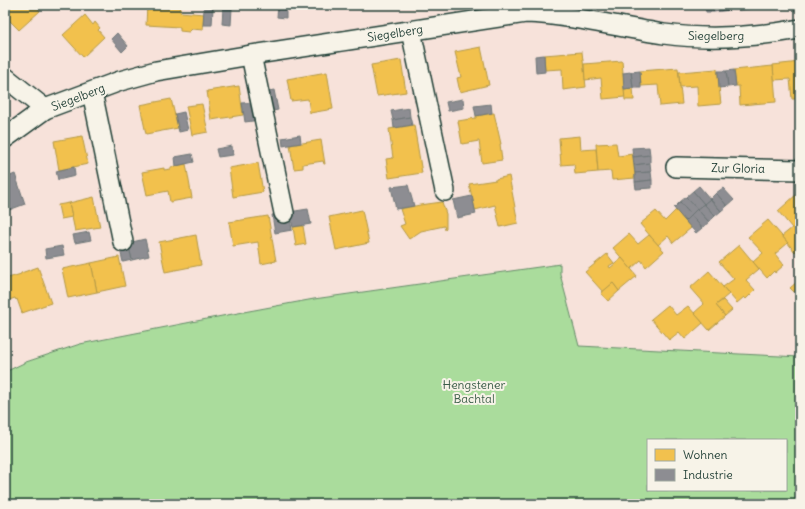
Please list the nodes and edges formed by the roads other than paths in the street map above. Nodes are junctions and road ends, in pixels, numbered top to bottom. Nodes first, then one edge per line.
1 (800, 29) edge
2 (411, 30) junction
3 (251, 55) junction
4 (5, 77) edge
5 (92, 92) junction
6 (45, 109) junction
7 (5, 138) edge
8 (676, 167) dead end
9 (800, 170) edge
10 (445, 191) dead end
11 (284, 213) dead end
12 (123, 242) dead end

1 - 2 street, Siegelberg
2 - 3 street, Siegelberg
2 - 10 street
3 - 5 street, Siegelberg
3 - 11 street
4 - 6 street
5 - 6 street, Siegelberg
5 - 12 street
6 - 7 street, Siegelberg
8 - 9 street, Zur Gloria

